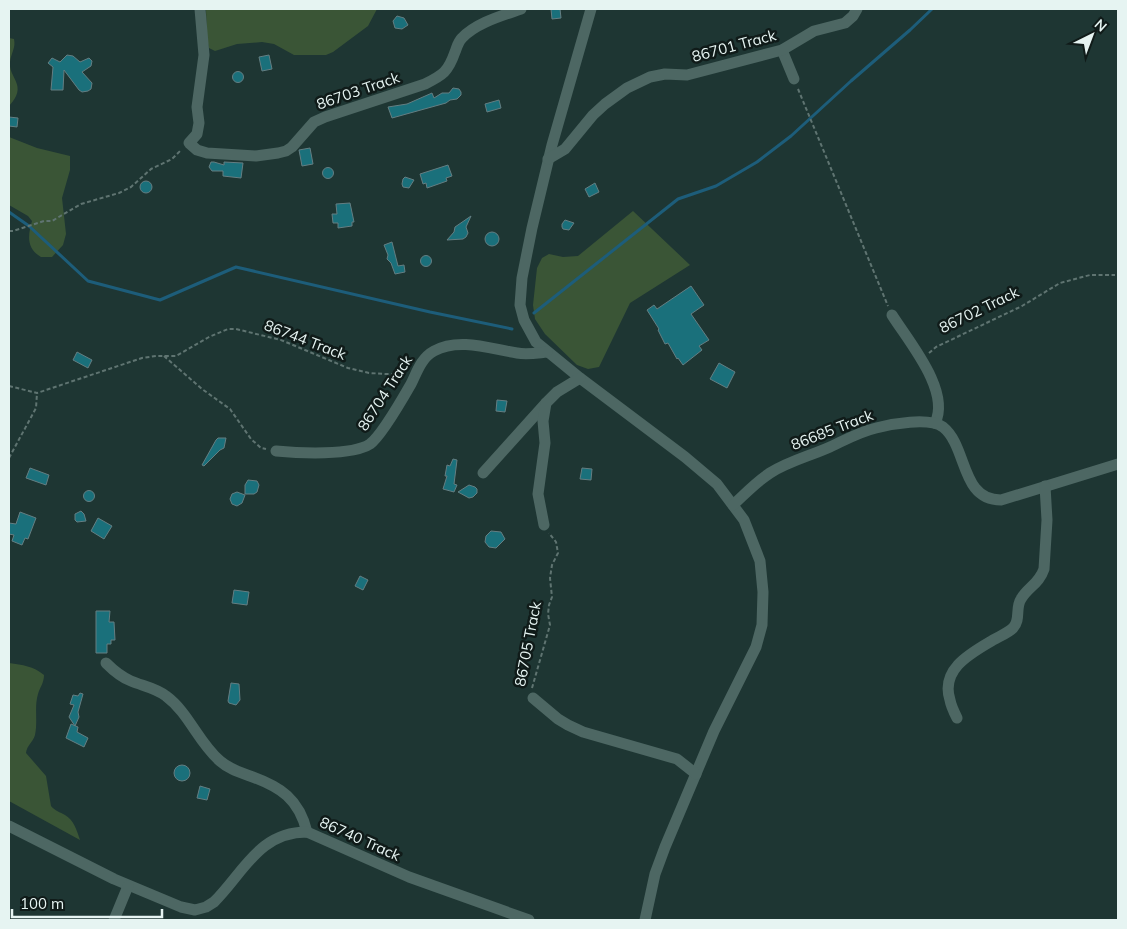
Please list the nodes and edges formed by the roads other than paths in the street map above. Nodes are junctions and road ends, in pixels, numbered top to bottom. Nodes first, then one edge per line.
1 (200, 9) edge
2 (520, 9) edge
3 (591, 9) edge
4 (857, 9) edge
5 (782, 50) junction
6 (794, 79) road end
7 (548, 160) junction
8 (892, 315) road end
9 (547, 352) junction
10 (580, 378) junction
11 (546, 403) junction
12 (937, 419) junction
13 (276, 451) road end
14 (1118, 464) edge
15 (483, 473) dead end
16 (1045, 486) junction
17 (733, 505) junction
18 (544, 525) road end
19 (106, 663) dead end
20 (533, 698) road end
21 (957, 718) dead end
22 (696, 774) junction
23 (9, 826) edge
24 (307, 832) junction
25 (128, 886) junction
26 (114, 920) edge
27 (529, 920) edge
28 (645, 920) edge

1 - 2 street, 86703 Track
3 - 7 street
4 - 5 street, 86701 Track
5 - 6 street
5 - 7 street, 86701 Track
7 - 9 street
8 - 12 street
9 - 10 street
9 - 13 street, 86704 Track
10 - 11 street
10 - 17 street
11 - 15 street
11 - 18 street
12 - 16 street
12 - 17 street, 86685 Track
14 - 16 street
16 - 21 street
17 - 22 street
19 - 24 street
20 - 22 street, 86705 Track
22 - 28 street
23 - 25 street, 86740 Track
24 - 25 street, 86740 Track
24 - 27 street, 86740 Track
25 - 26 street

